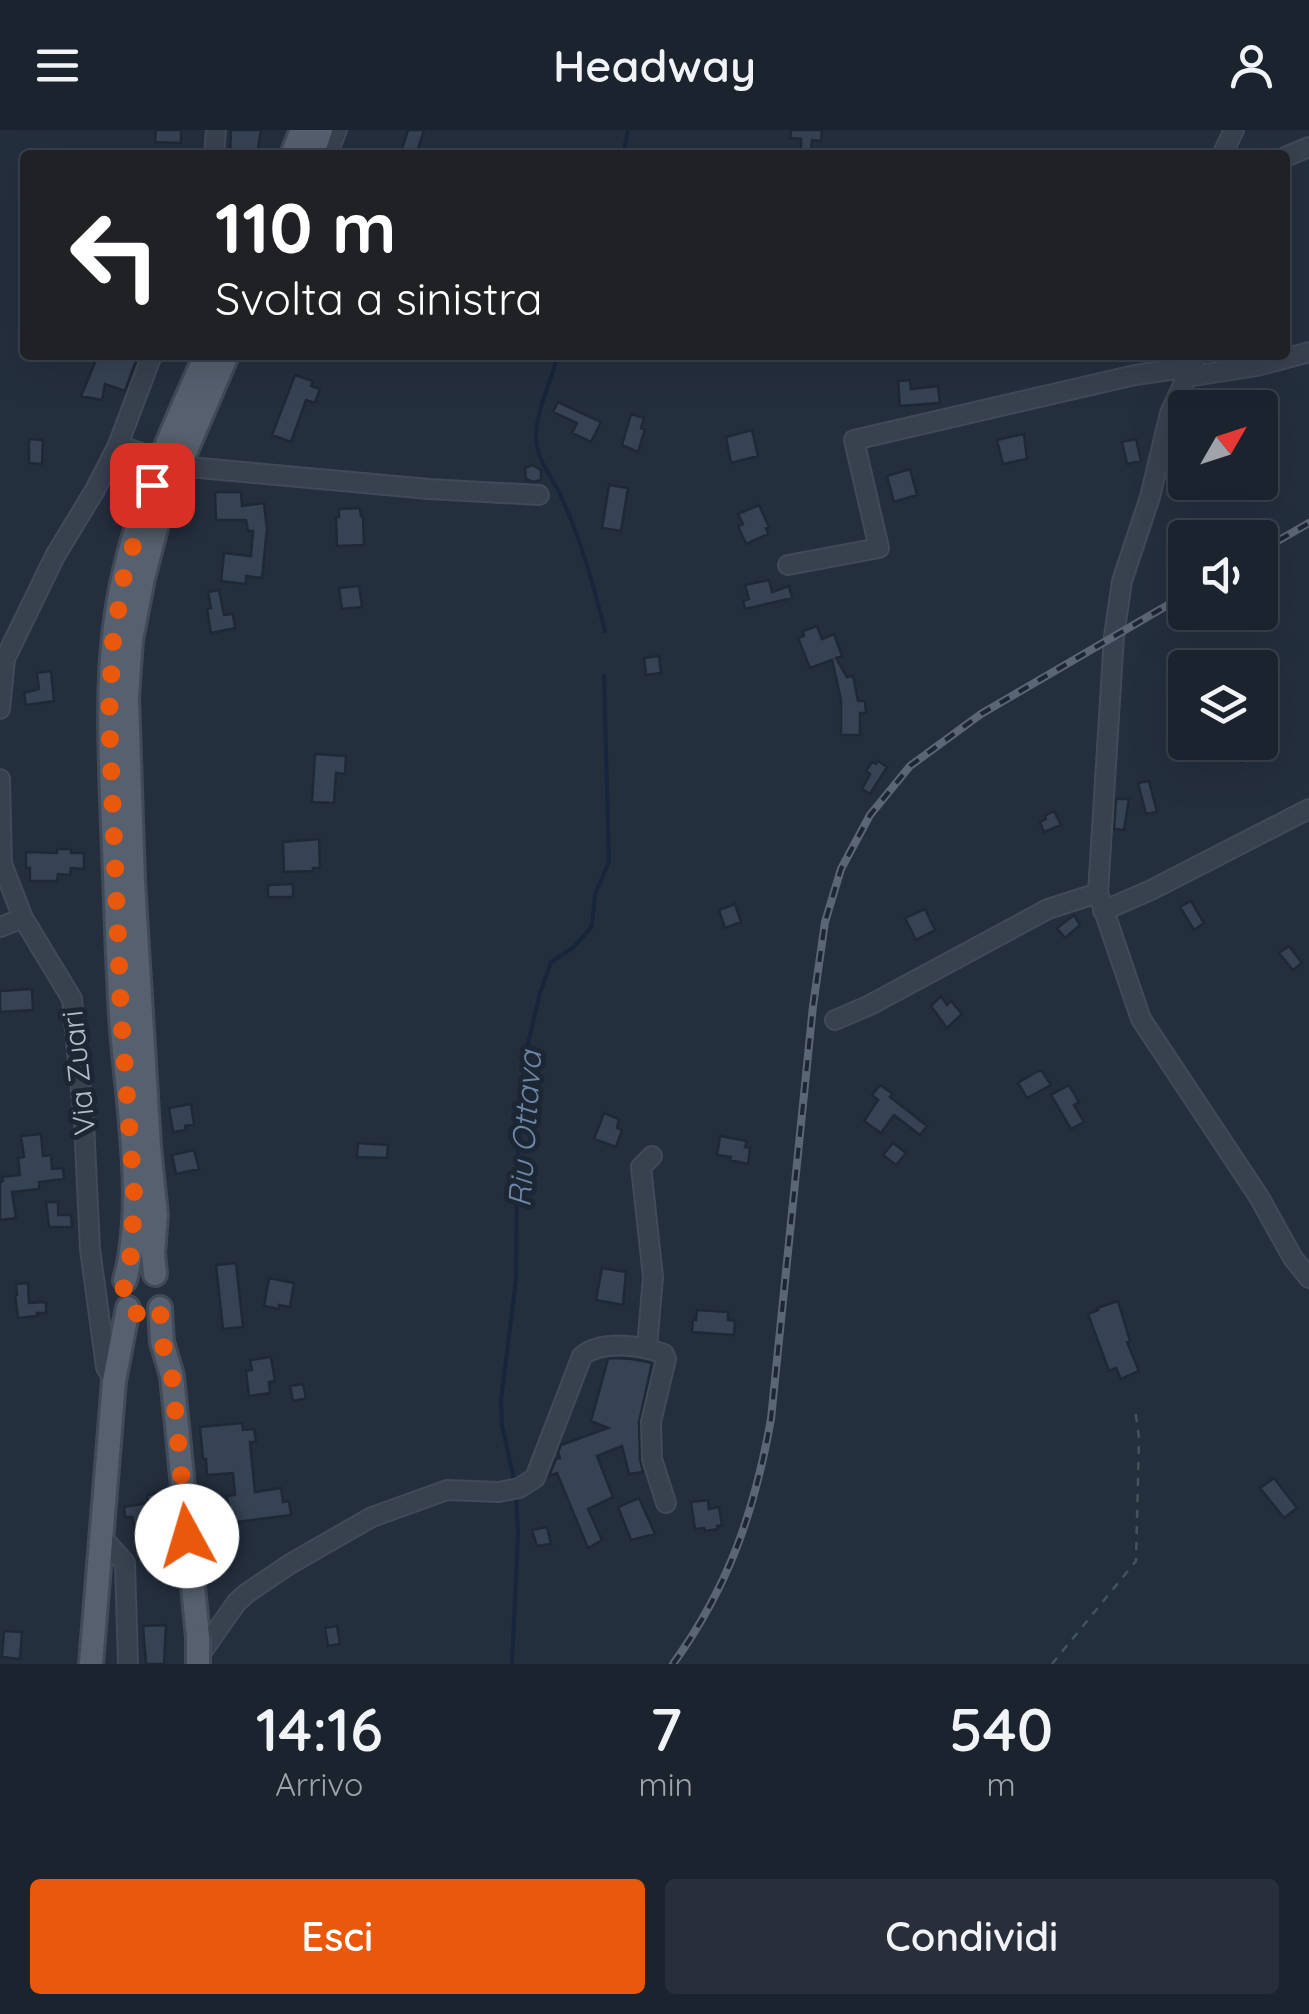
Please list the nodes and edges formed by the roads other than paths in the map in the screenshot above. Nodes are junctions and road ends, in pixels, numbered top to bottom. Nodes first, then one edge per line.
1 (150, 360) edge
2 (204, 360) edge
3 (224, 360) edge
4 (1280, 360) edge
5 (1192, 366) edge
6 (118, 445) junction
7 (170, 463) junction
8 (539, 495) dead end
9 (788, 565) dead end
10 (0, 709) edge
11 (0, 778) edge
12 (1309, 809) edge
13 (1101, 902) junction
14 (23, 918) junction
15 (0, 927) edge
16 (835, 1020) dead end
17 (652, 1156) dead end
18 (154, 1274) junction
19 (1309, 1278) edge
20 (125, 1280) junction
21 (128, 1308) junction
22 (160, 1308) junction
23 (647, 1347) junction
24 (114, 1381) junction
25 (666, 1503) dead end
26 (100, 1536) junction
27 (91, 1664) edge
28 (128, 1664) edge
29 (195, 1664) edge

1 - 6 street
2 - 7 main road
3 - 7 main road
4 - 5 street
5 - 9 street
5 - 13 street
6 - 7 street
6 - 10 street
7 - 8 street
7 - 18 main road
7 - 20 main road
11 - 14 street, Via Zuari
12 - 13 street
13 - 16 street
13 - 19 street
14 - 15 street
14 - 24 street, Via Zuari
17 - 23 street
18 - 20 main road
18 - 22 main road
20 - 21 main road
21 - 22 main road
21 - 24 main road
22 - 29 main road, bridge
23 - 25 street
23 - 29 street
24 - 26 main road
26 - 27 main road
26 - 28 street

